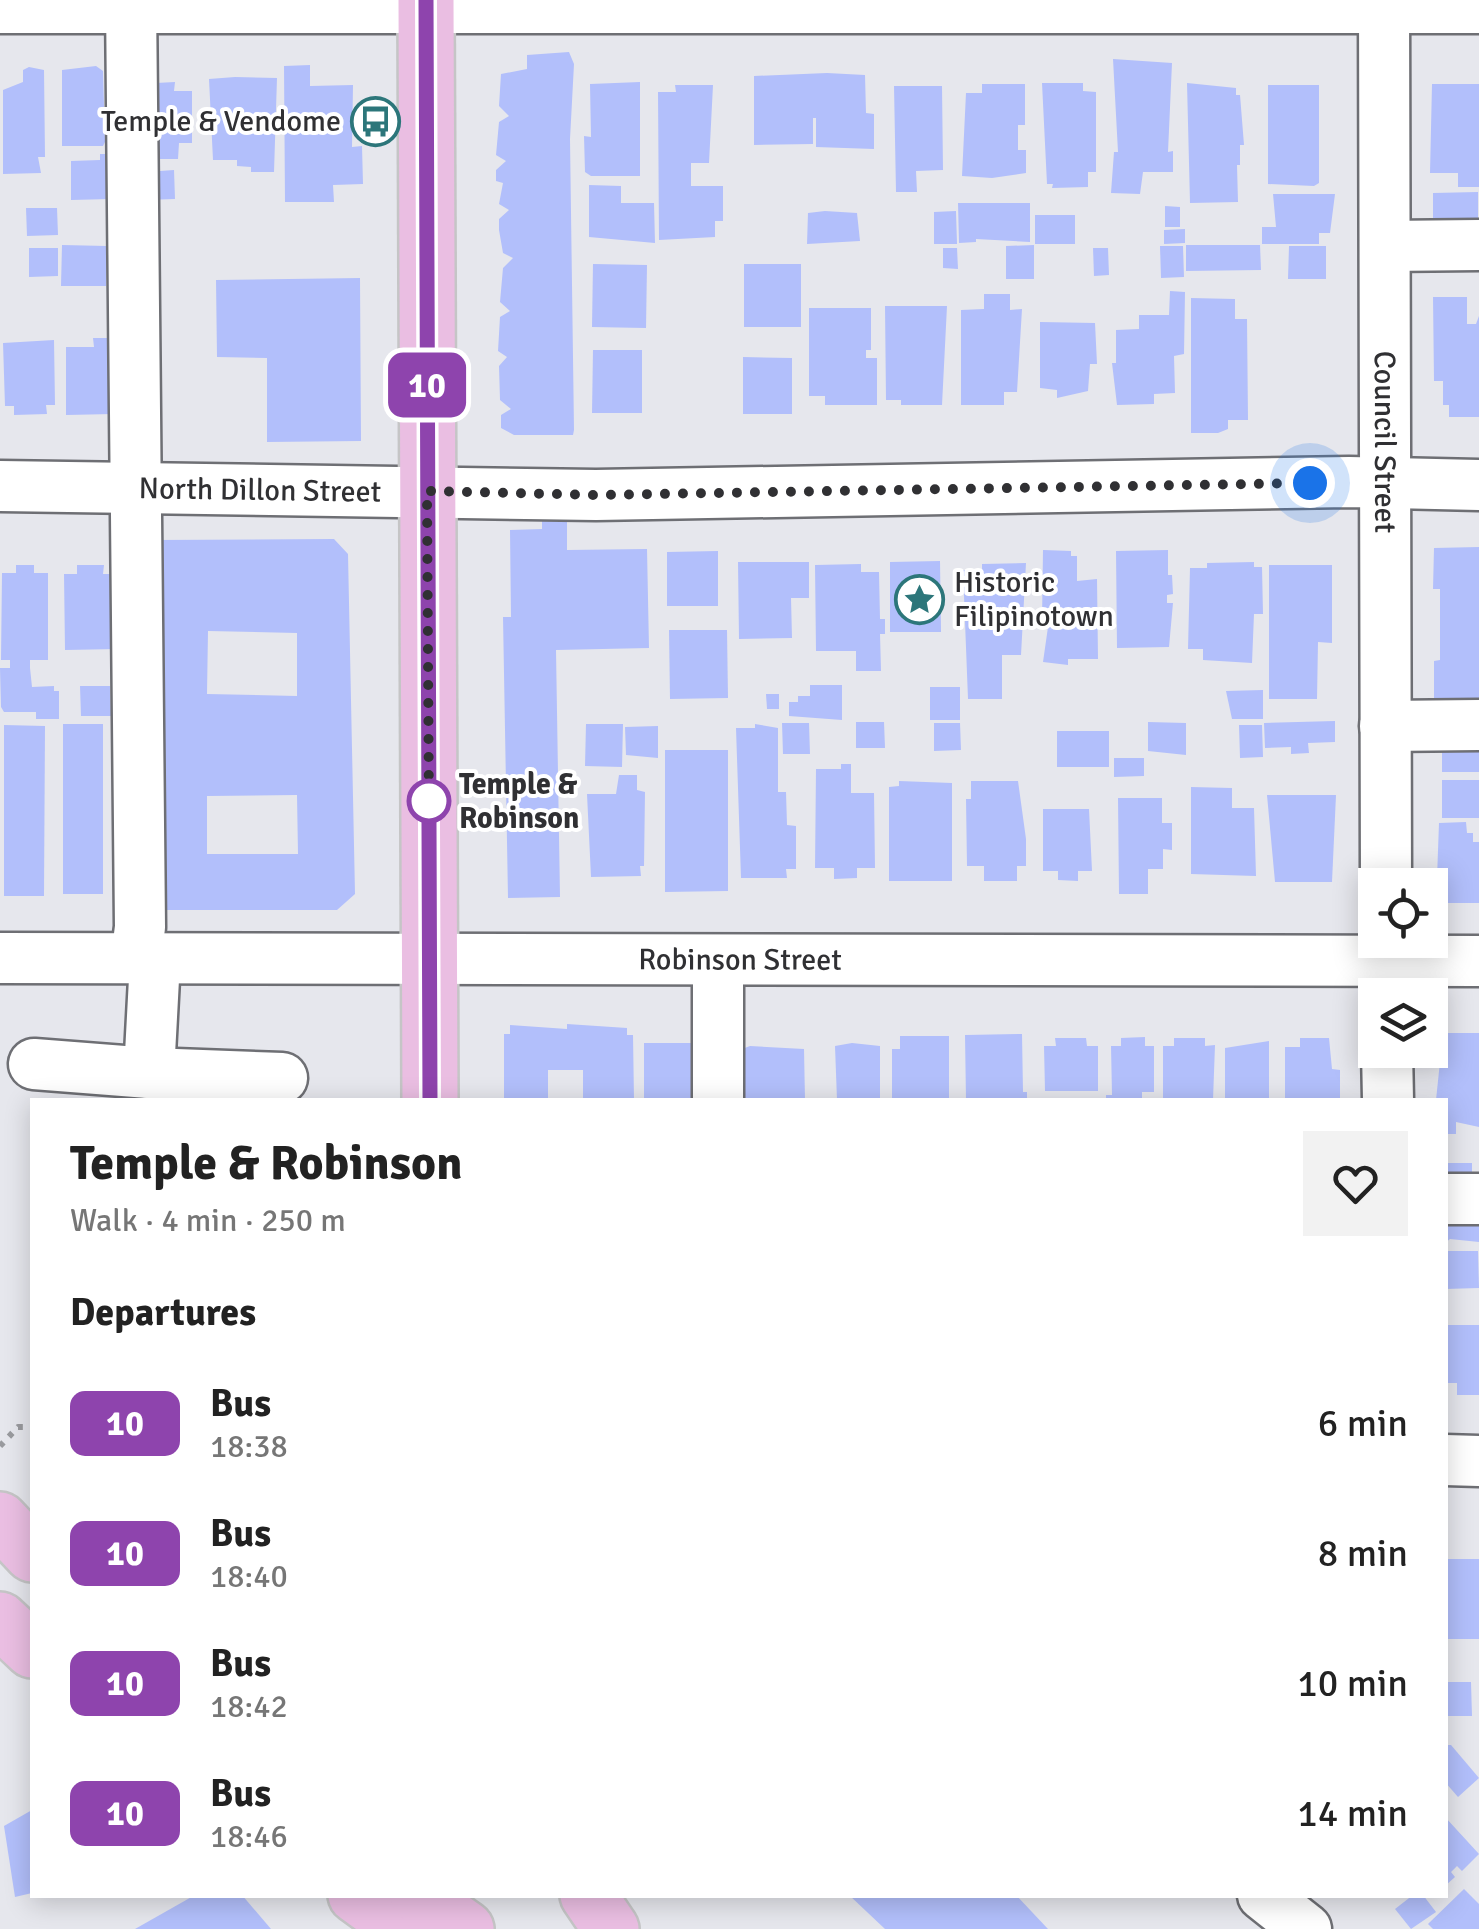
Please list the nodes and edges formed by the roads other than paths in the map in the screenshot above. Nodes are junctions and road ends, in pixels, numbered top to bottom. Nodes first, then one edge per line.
1 (131, 4) edge
2 (617, 4) edge
3 (1384, 5) edge
4 (426, 6) edge
5 (0, 8) edge
6 (1479, 8) edge
7 (1479, 245) edge
8 (1386, 246) junction
9 (1386, 485) junction
10 (1479, 485) edge
11 (0, 486) edge
12 (133, 487) junction
13 (427, 491) junction
14 (1479, 725) edge
15 (1385, 726) junction
16 (1386, 868) edge
17 (0, 958) edge
18 (145, 959) junction
19 (718, 961) junction
20 (1479, 961) edge
21 (430, 962) junction
22 (1386, 965) edge
23 (34, 1064) dead end
24 (1387, 1068) edge
25 (150, 1073) junction
26 (282, 1078) dead end
27 (430, 1098) edge
28 (718, 1098) edge
29 (1388, 1098) edge
30 (1448, 1199) edge
31 (1479, 1199) edge
32 (1448, 1460) edge
33 (1479, 1460) edge
34 (0, 1520) edge
35 (30, 1552) edge
36 (0, 1620) edge
37 (30, 1648) edge
38 (360, 1898) edge
39 (415, 1898) edge
40 (420, 1898) edge
41 (590, 1898) edge
42 (1267, 1898) edge
43 (404, 1929) edge
44 (413, 1929) edge
45 (466, 1929) edge
46 (610, 1929) edge
47 (1306, 1929) edge

1 - 4 street
1 - 5 street
1 - 12 street
2 - 3 street
2 - 4 street
3 - 6 street
3 - 8 street, Council Street
4 - 13 main road
7 - 8 street
8 - 9 street, Council Street
9 - 10 street, North Dillon Street
9 - 13 street, North Dillon Street
9 - 15 street, Council Street
11 - 12 street, North Dillon Street
12 - 13 street, North Dillon Street
12 - 18 street
13 - 21 main road
14 - 15 street
15 - 16 street, Council Street
17 - 18 street, Robinson Street
18 - 21 street, Robinson Street
18 - 25 street
19 - 21 street, Robinson Street
19 - 22 street, Robinson Street
19 - 28 street
20 - 22 street, Robinson Street
21 - 27 main road
23 - 25 street
24 - 29 street
25 - 26 street
30 - 31 street
32 - 33 street
34 - 35 main road
36 - 37 main road
38 - 43 main road
39 - 44 main road
40 - 45 main road
41 - 46 main road
42 - 47 street

